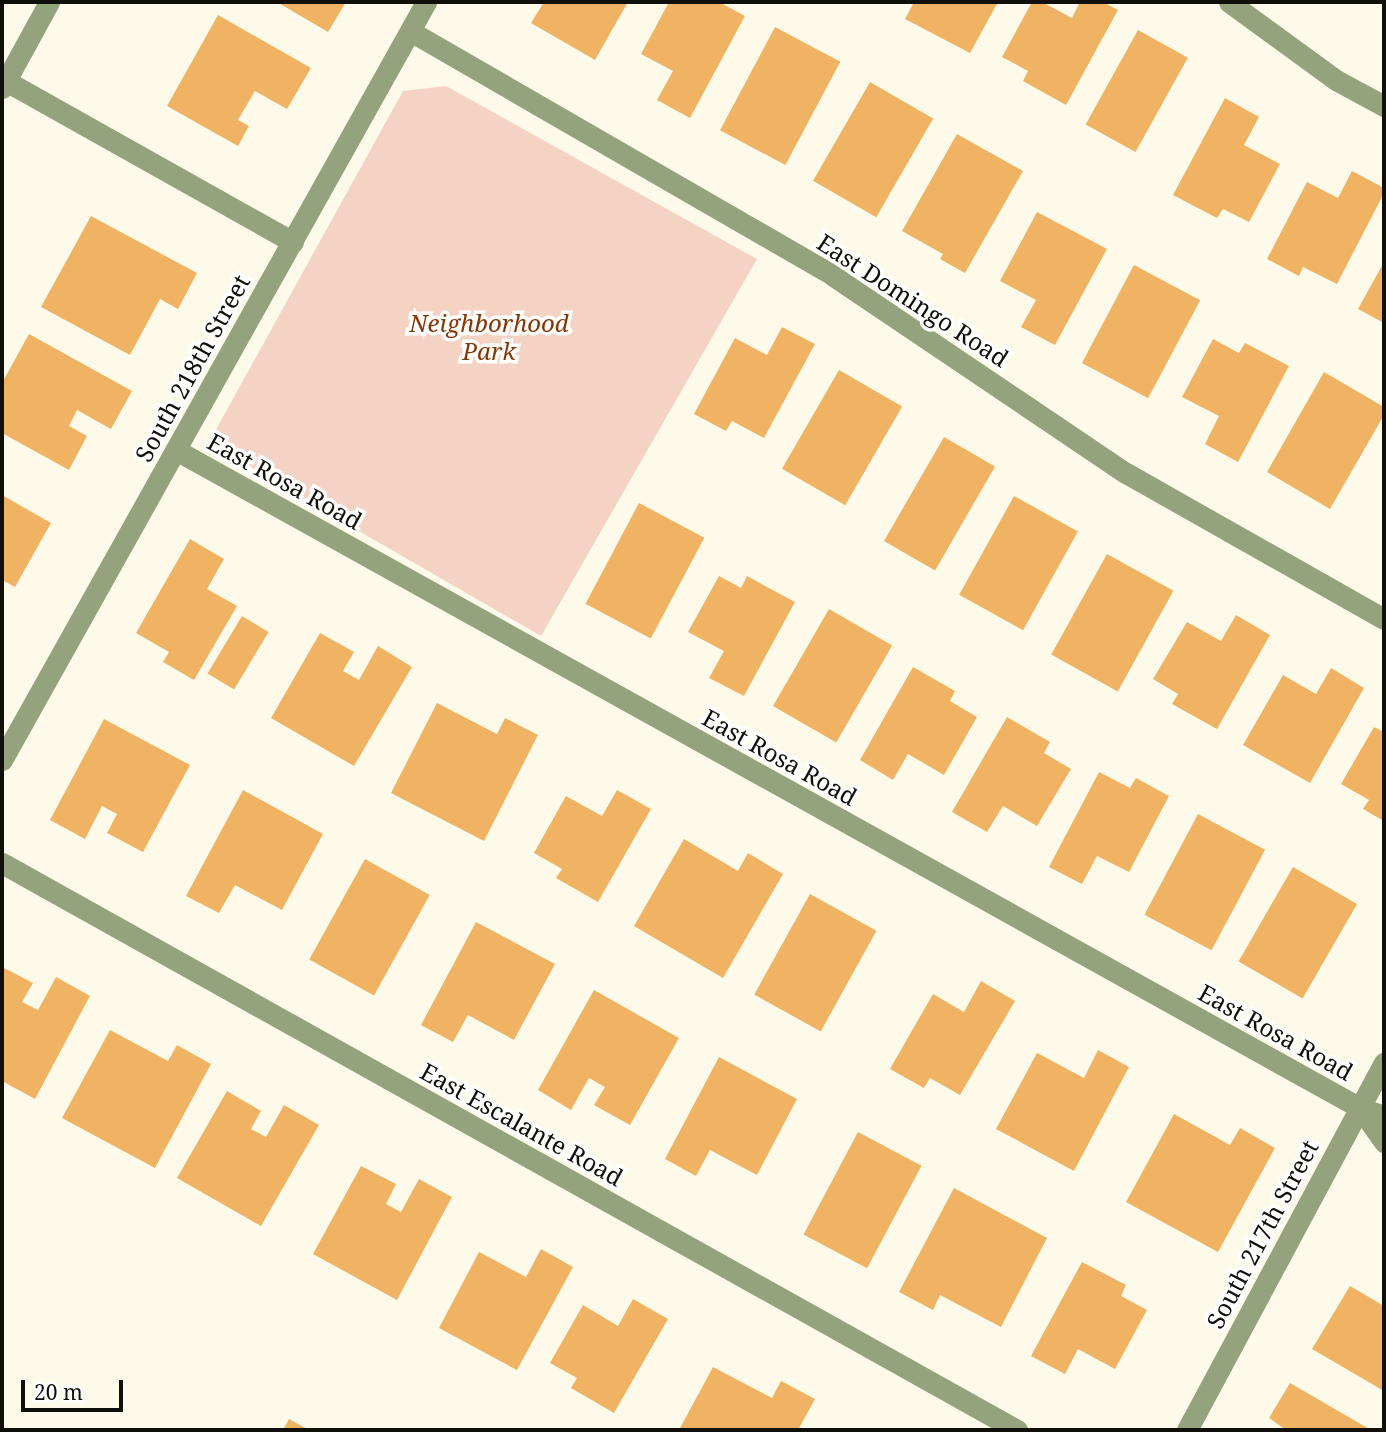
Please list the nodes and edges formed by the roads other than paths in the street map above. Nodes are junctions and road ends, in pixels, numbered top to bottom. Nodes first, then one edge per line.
1 (49, 2) edge
2 (426, 2) edge
3 (1229, 2) edge
4 (410, 32) junction
5 (4, 85) edge
6 (1384, 106) edge
7 (293, 242) junction
8 (176, 450) junction
9 (1384, 619) edge
10 (2, 760) edge
11 (2, 863) edge
12 (1384, 1063) edge
13 (1360, 1108) junction
14 (1384, 1116) edge
15 (1384, 1142) edge
16 (1017, 1430) edge
17 (1187, 1430) edge

1 - 5 street
2 - 4 street, South 218th Street
3 - 6 street
4 - 7 street, South 218th Street
4 - 9 street, East Domingo Road
5 - 7 street
7 - 8 street, South 218th Street
8 - 10 street, South 218th Street
8 - 13 street, East Rosa Road
11 - 16 street, East Escalante Road
12 - 13 street, South 217th Street
13 - 14 street, East Rosa Road
13 - 15 street, East Rosa Road
13 - 17 street, South 217th Street

